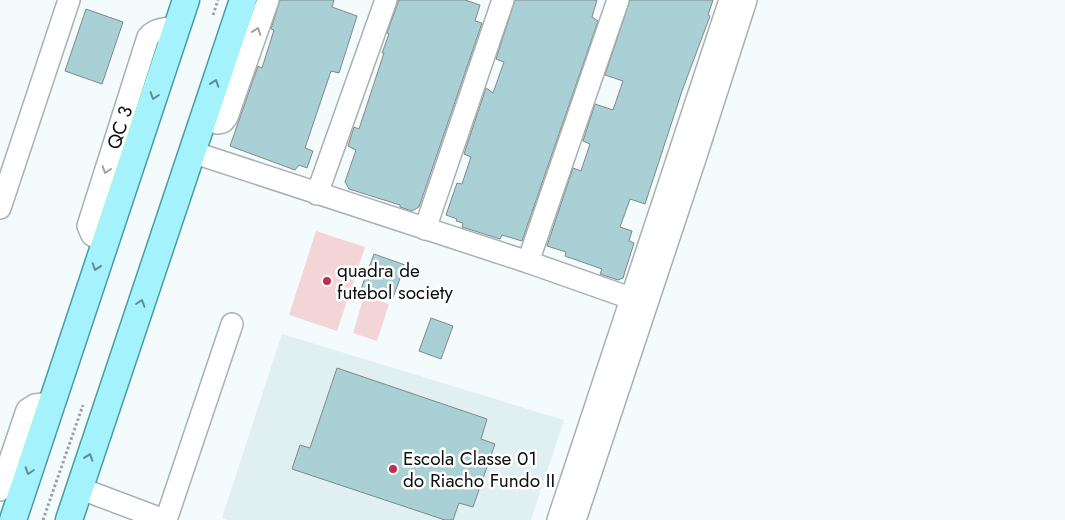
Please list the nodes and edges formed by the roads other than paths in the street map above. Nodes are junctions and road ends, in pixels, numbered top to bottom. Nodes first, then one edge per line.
1 (69, 0) edge
2 (186, 0) edge
3 (243, 0) edge
4 (268, 0) edge
5 (386, 0) edge
6 (503, 0) edge
7 (618, 0) edge
8 (730, 0) edge
9 (746, 0) edge
10 (202, 120) junction
11 (192, 152) junction
12 (318, 194) junction
13 (0, 208) edge
14 (425, 229) junction
15 (528, 262) junction
16 (632, 298) junction
17 (232, 324) dead end
18 (51, 403) junction
19 (79, 488) junction
20 (0, 490) edge
21 (12, 520) edge
22 (69, 520) edge
23 (165, 520) edge
24 (558, 520) edge
25 (575, 520) edge

1 - 13 street
2 -> 18 main road
10 -> 3 main road
10 -> 4 street
5 - 12 street
6 - 14 street
7 - 15 street
8 - 16 street
9 - 25 street
10 - 11 main road
11 - 12 street
19 -> 11 main road
12 - 14 street
14 - 15 street
15 - 16 street
16 - 24 street
17 - 23 street
18 - 20 street
18 -> 21 main road
19 - 22 main road
19 - 23 street

